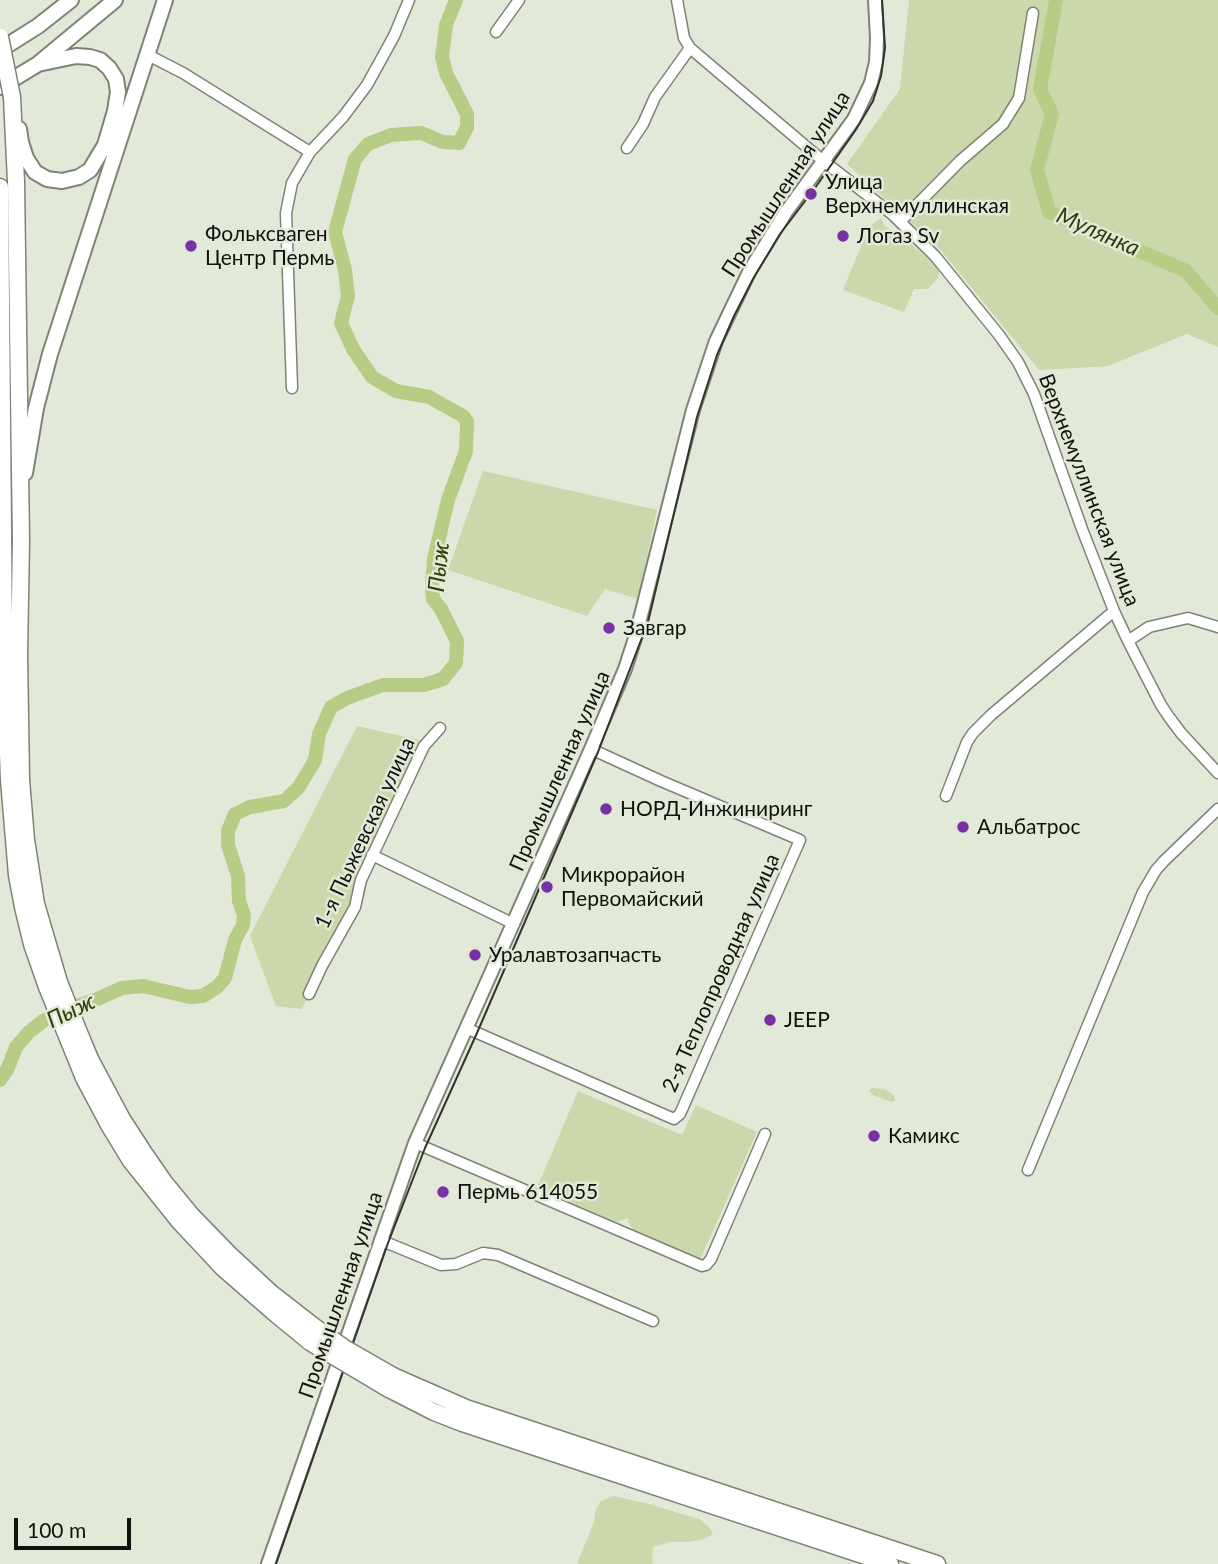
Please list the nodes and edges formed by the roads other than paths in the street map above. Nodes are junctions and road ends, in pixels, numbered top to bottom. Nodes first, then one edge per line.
1 (71, 0) edge
2 (115, 0) edge
3 (165, 0) edge
4 (410, 0) edge
5 (519, 0) edge
6 (677, 0) edge
7 (876, 7) edge
8 (1033, 13) dead end
9 (496, 32) dead end
10 (0, 37) edge
11 (690, 48) junction
12 (1, 51) edge
13 (148, 55) junction
14 (38, 64) junction
15 (9, 93) edge
16 (627, 148) dead end
17 (310, 152) junction
18 (822, 160) junction
19 (0, 187) edge
20 (900, 222) junction
21 (292, 388) dead end
22 (0, 446) edge
23 (4, 491) junction
24 (21, 541) junction
25 (1114, 611) junction
26 (1218, 626) edge
27 (1128, 641) junction
28 (4, 649) junction
29 (0, 698) edge
30 (440, 728) dead end
31 (591, 749) junction
32 (1218, 773) edge
33 (946, 796) dead end
34 (1218, 809) edge
35 (372, 855) junction
36 (514, 924) junction
37 (53, 984) junction
38 (309, 994) dead end
39 (466, 1028) junction
40 (765, 1134) dead end
41 (415, 1143) junction
42 (1028, 1170) dead end
43 (380, 1240) junction
44 (653, 1321) dead end
45 (391, 1382) junction
46 (268, 1564) edge
47 (890, 1564) edge
48 (937, 1564) edge

1 - 12 main road
2 - 14 main road
3 - 13 main road
4 - 17 street
5 - 9 street
6 - 11 street
7 - 18 street, Промышленная улица
8 - 20 street
10 - 12 highway, bridge
11 - 16 street
11 - 18 street, Верхнемуллинская улица
12 - 15 highway, bridge
13 - 17 street
13 - 24 main road
14 - 15 main road
14 - 15 main road
15 - 24 highway
17 - 21 street
18 - 20 street, Верхнемуллинская улица
18 - 31 street, Промышленная улица
19 - 23 highway
20 - 25 street, Верхнемуллинская улица
22 - 23 main road
23 - 28 highway
24 - 37 highway
25 - 27 street, Верхнемуллинская улица
25 - 33 street
26 - 27 street
27 - 32 street, Верхнемуллинская улица
28 - 29 street
28 - 37 highway
30 - 35 street, 1-я Пыжевская улица
31 - 36 street, Промышленная улица
31 - 39 street, 2-я Теплопроводная улица
34 - 42 street
35 - 36 street
35 - 38 street, 1-я Пыжевская улица
36 - 39 street, Промышленная улица
37 - 45 highway, bridge
39 - 41 street, Промышленная улица
40 - 41 street
41 - 43 street, Промышленная улица
43 - 44 street
43 - 46 street, Промышленная улица
45 - 47 highway
45 - 48 highway

